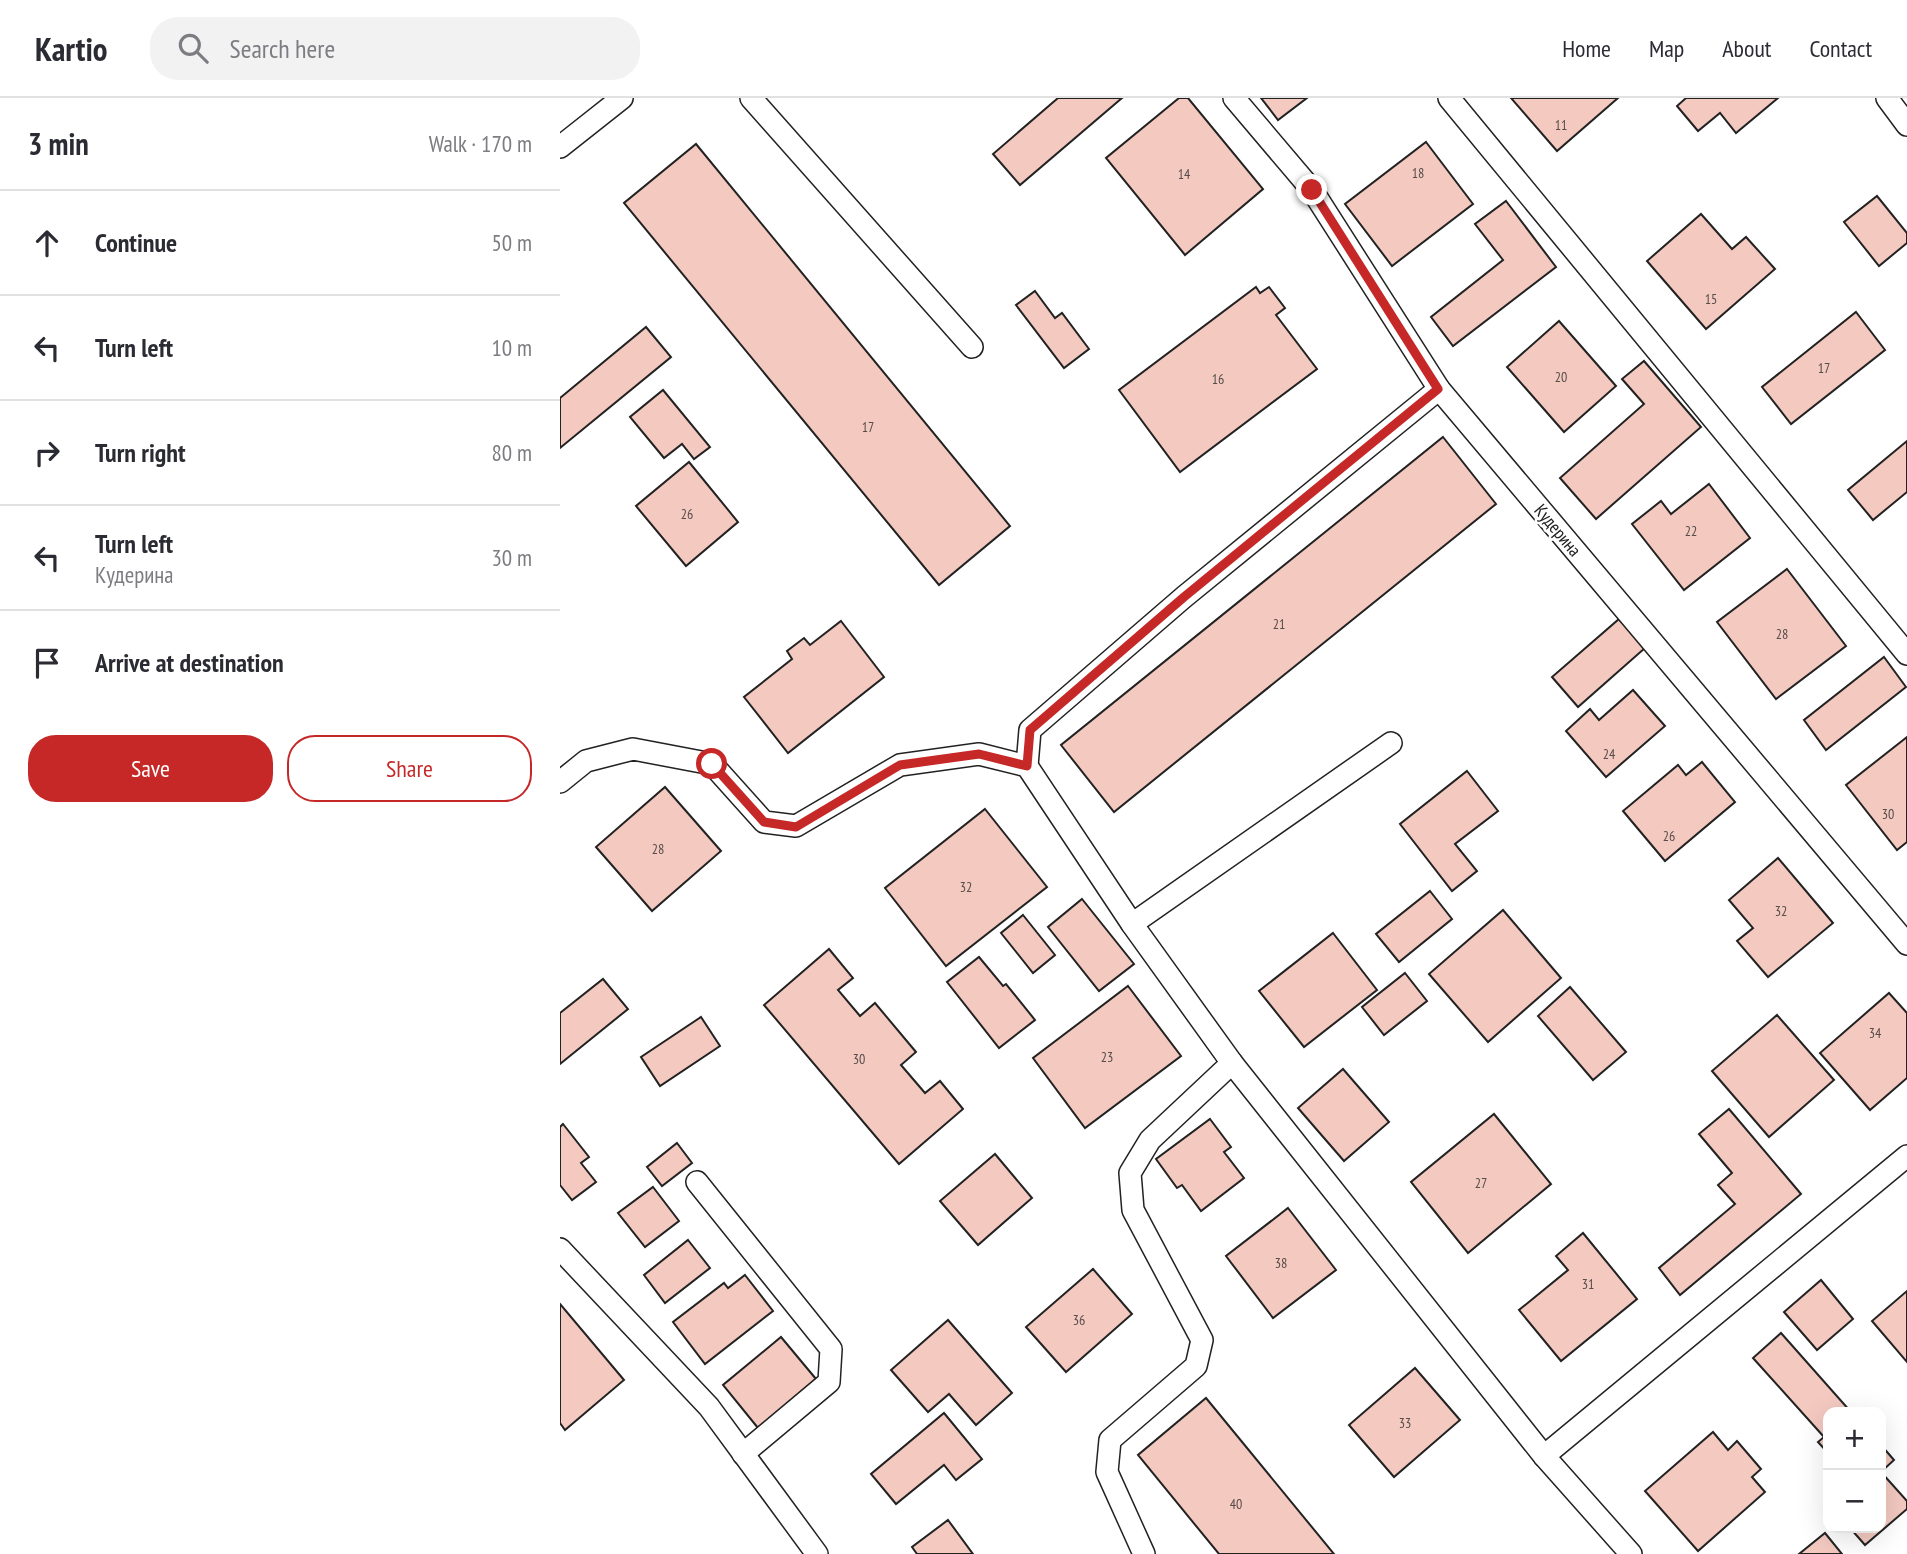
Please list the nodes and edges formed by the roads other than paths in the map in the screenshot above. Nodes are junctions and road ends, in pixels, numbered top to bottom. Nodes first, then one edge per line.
1 (622, 98) edge
2 (751, 98) edge
3 (1234, 98) edge
4 (1449, 98) edge
5 (1887, 98) edge
6 (1907, 125) edge
7 (560, 147) edge
8 (972, 347) dead end
9 (1438, 389) junction
10 (1907, 654) edge
11 (1391, 743) dead end
12 (1027, 766) junction
13 (560, 782) edge
14 (1132, 924) junction
15 (1907, 943) edge
16 (1232, 1063) junction
17 (1907, 1156) edge
18 (697, 1182) dead end
19 (560, 1249) edge
20 (743, 1454) junction
21 (1544, 1456) junction
22 (817, 1554) edge
23 (1144, 1554) edge
24 (1631, 1554) edge

1 - 7 lane
2 - 8 lane
3 - 9 lane, Кудерина
4 - 10 lane
5 - 6 lane
9 - 12 lane
9 - 15 lane, Кудерина
11 - 14 lane
12 - 13 lane
12 - 14 lane
14 - 16 lane
16 - 21 lane
16 - 23 lane
17 - 21 lane
18 - 20 lane
19 - 20 lane
20 - 22 lane
21 - 24 lane

